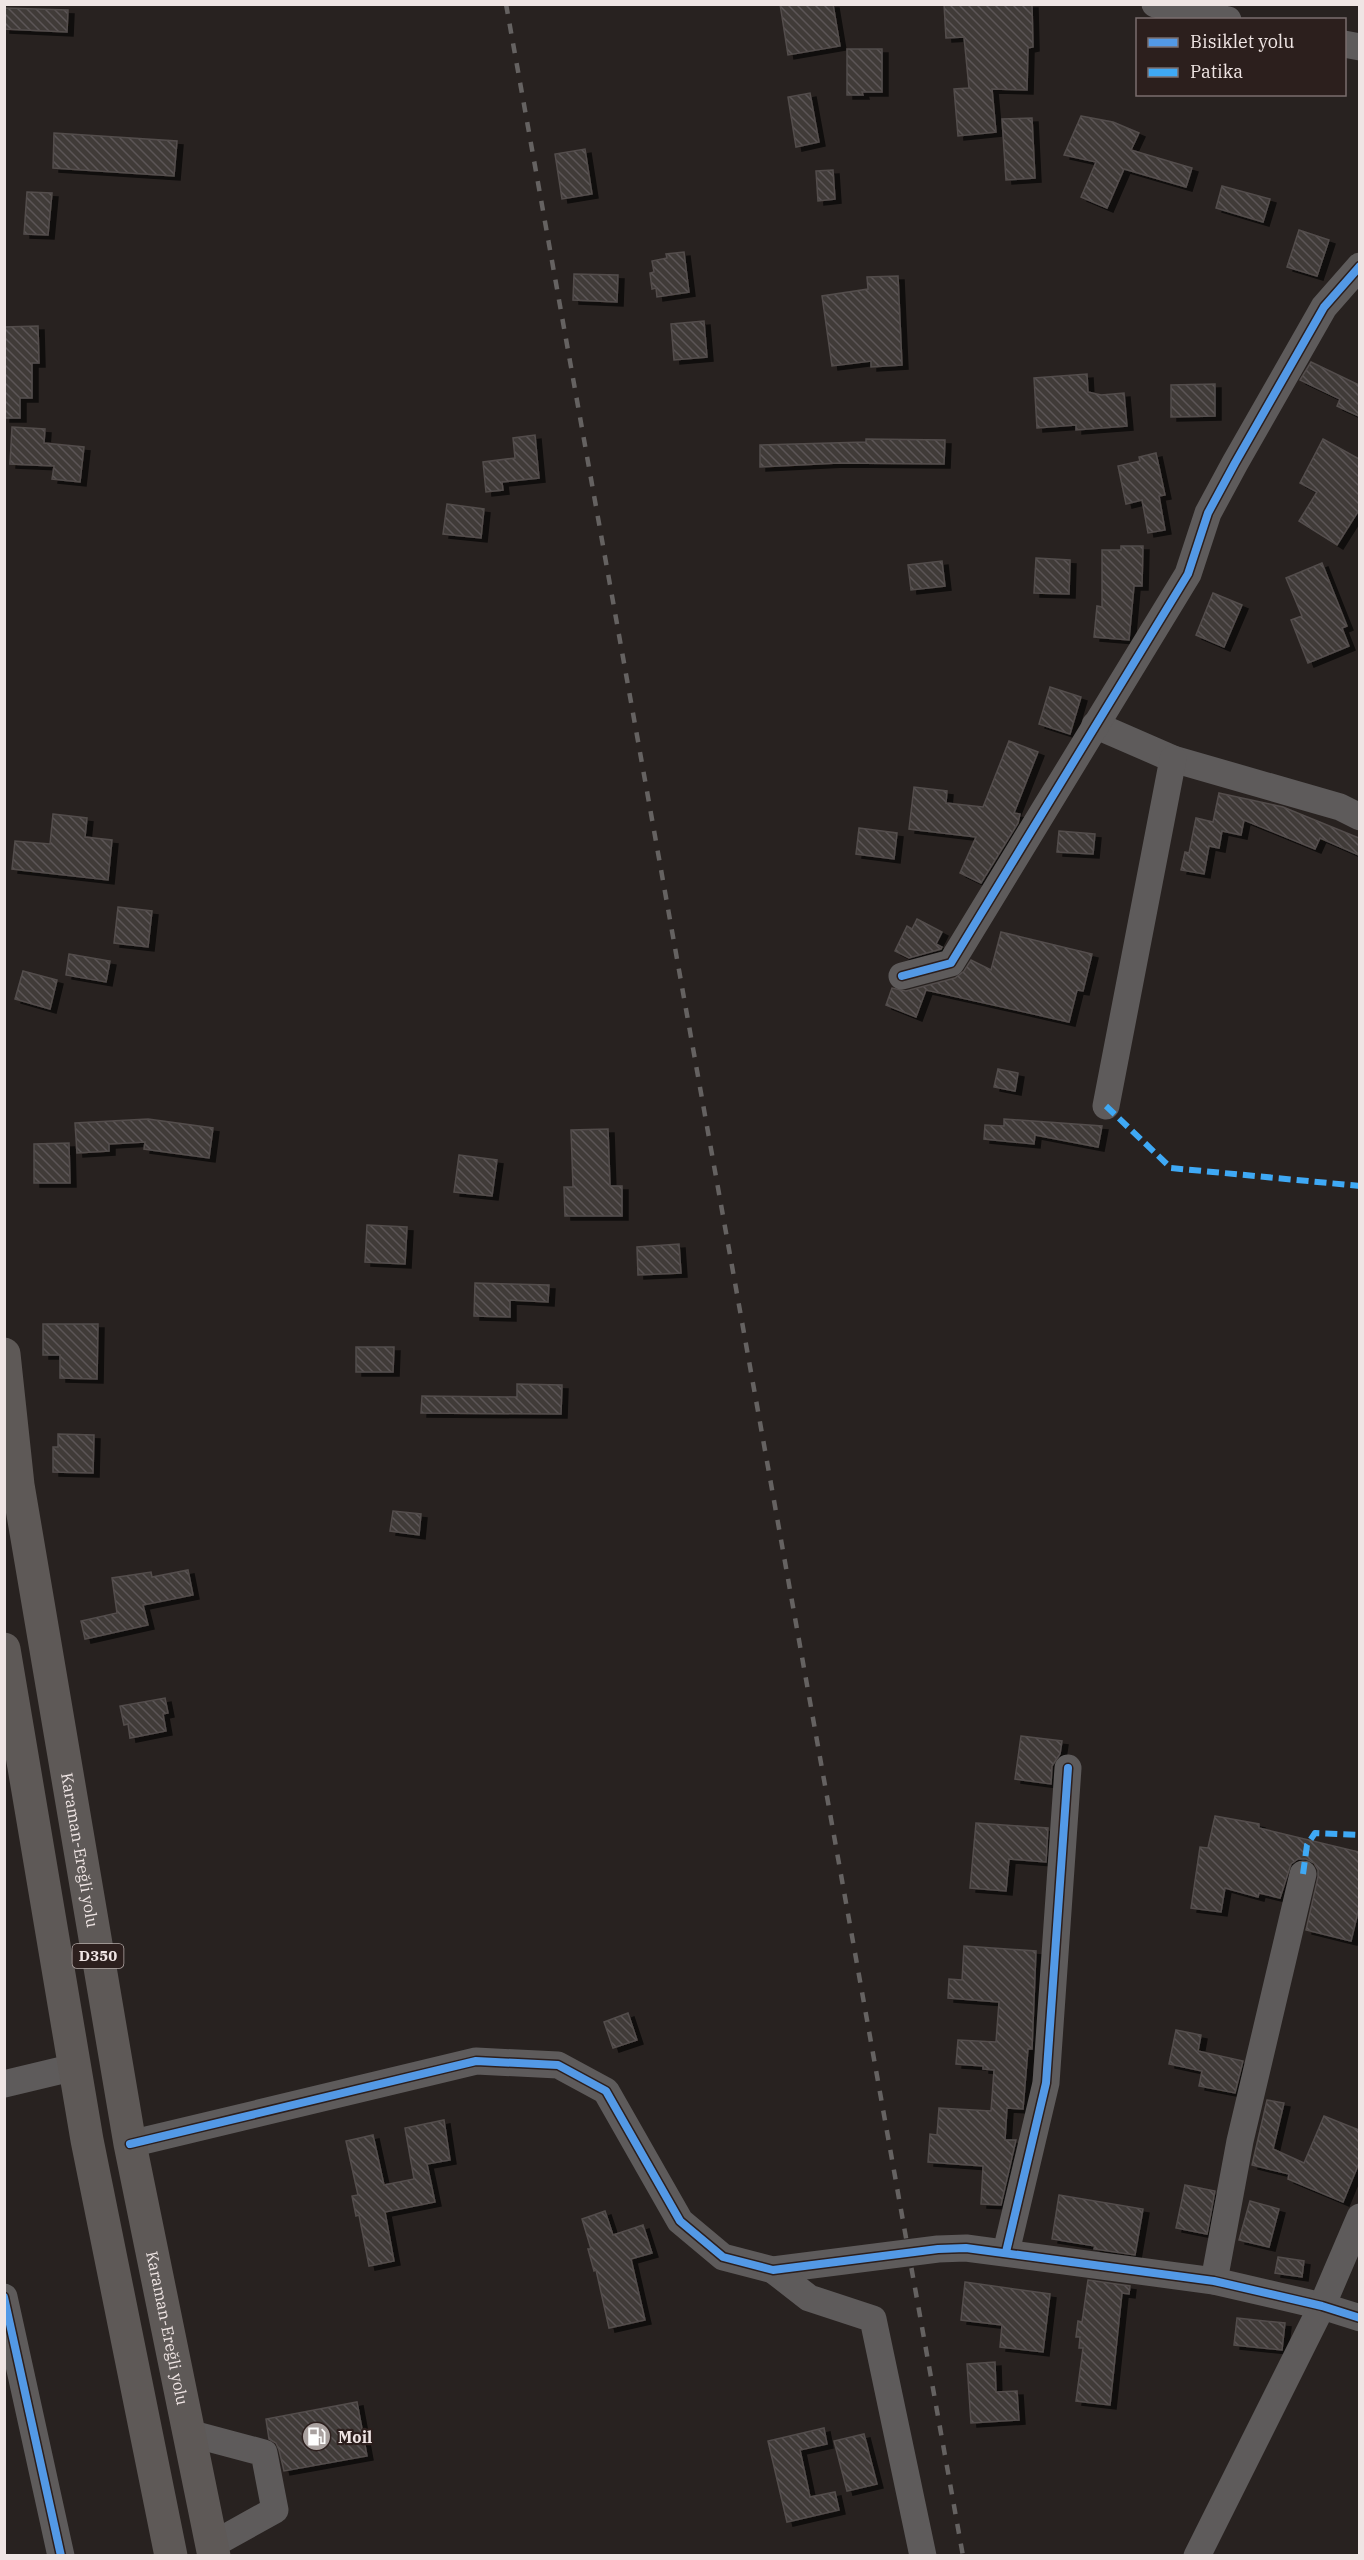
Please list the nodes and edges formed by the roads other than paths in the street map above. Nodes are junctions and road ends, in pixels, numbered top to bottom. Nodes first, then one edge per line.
1 (1155, 4) edge
2 (1219, 13) edge
3 (1359, 266) edge
4 (1095, 725) junction
5 (1173, 759) junction
6 (1359, 817) edge
7 (903, 975) dead end
8 (1106, 1106) dead end
9 (4, 1353) edge
10 (4, 1649) edge
11 (1068, 1768) dead end
12 (1303, 1874) dead end
13 (75, 2067) junction
14 (4, 2084) edge
15 (130, 2144) junction
16 (1359, 2217) edge
17 (1006, 2252) junction
18 (773, 2270) junction
19 (1214, 2281) junction
20 (4, 2297) edge
21 (1322, 2306) junction
22 (1359, 2318) edge
23 (189, 2433) junction
24 (213, 2550) edge
25 (61, 2556) edge
26 (171, 2556) edge
27 (923, 2556) edge
28 (1197, 2556) edge

1 - 2 street
3 - 4 street
4 - 5 street
4 - 7 street
5 - 6 street
5 - 8 street
9 - 15 highway, Karaman-Ereğli yolu / D350
10 - 13 highway, D350
11 - 17 street
12 - 19 street
13 - 14 street
13 - 26 highway, D350
15 - 18 street
15 - 23 highway, Karaman-Ereğli yolu / D350
16 - 21 street
17 - 18 street
17 - 19 street
18 - 27 street
19 - 21 street
20 - 25 street
21 - 22 street
21 - 28 street
23 - 24 highway, Karaman-Ereğli yolu / D350
23 - 24 street

